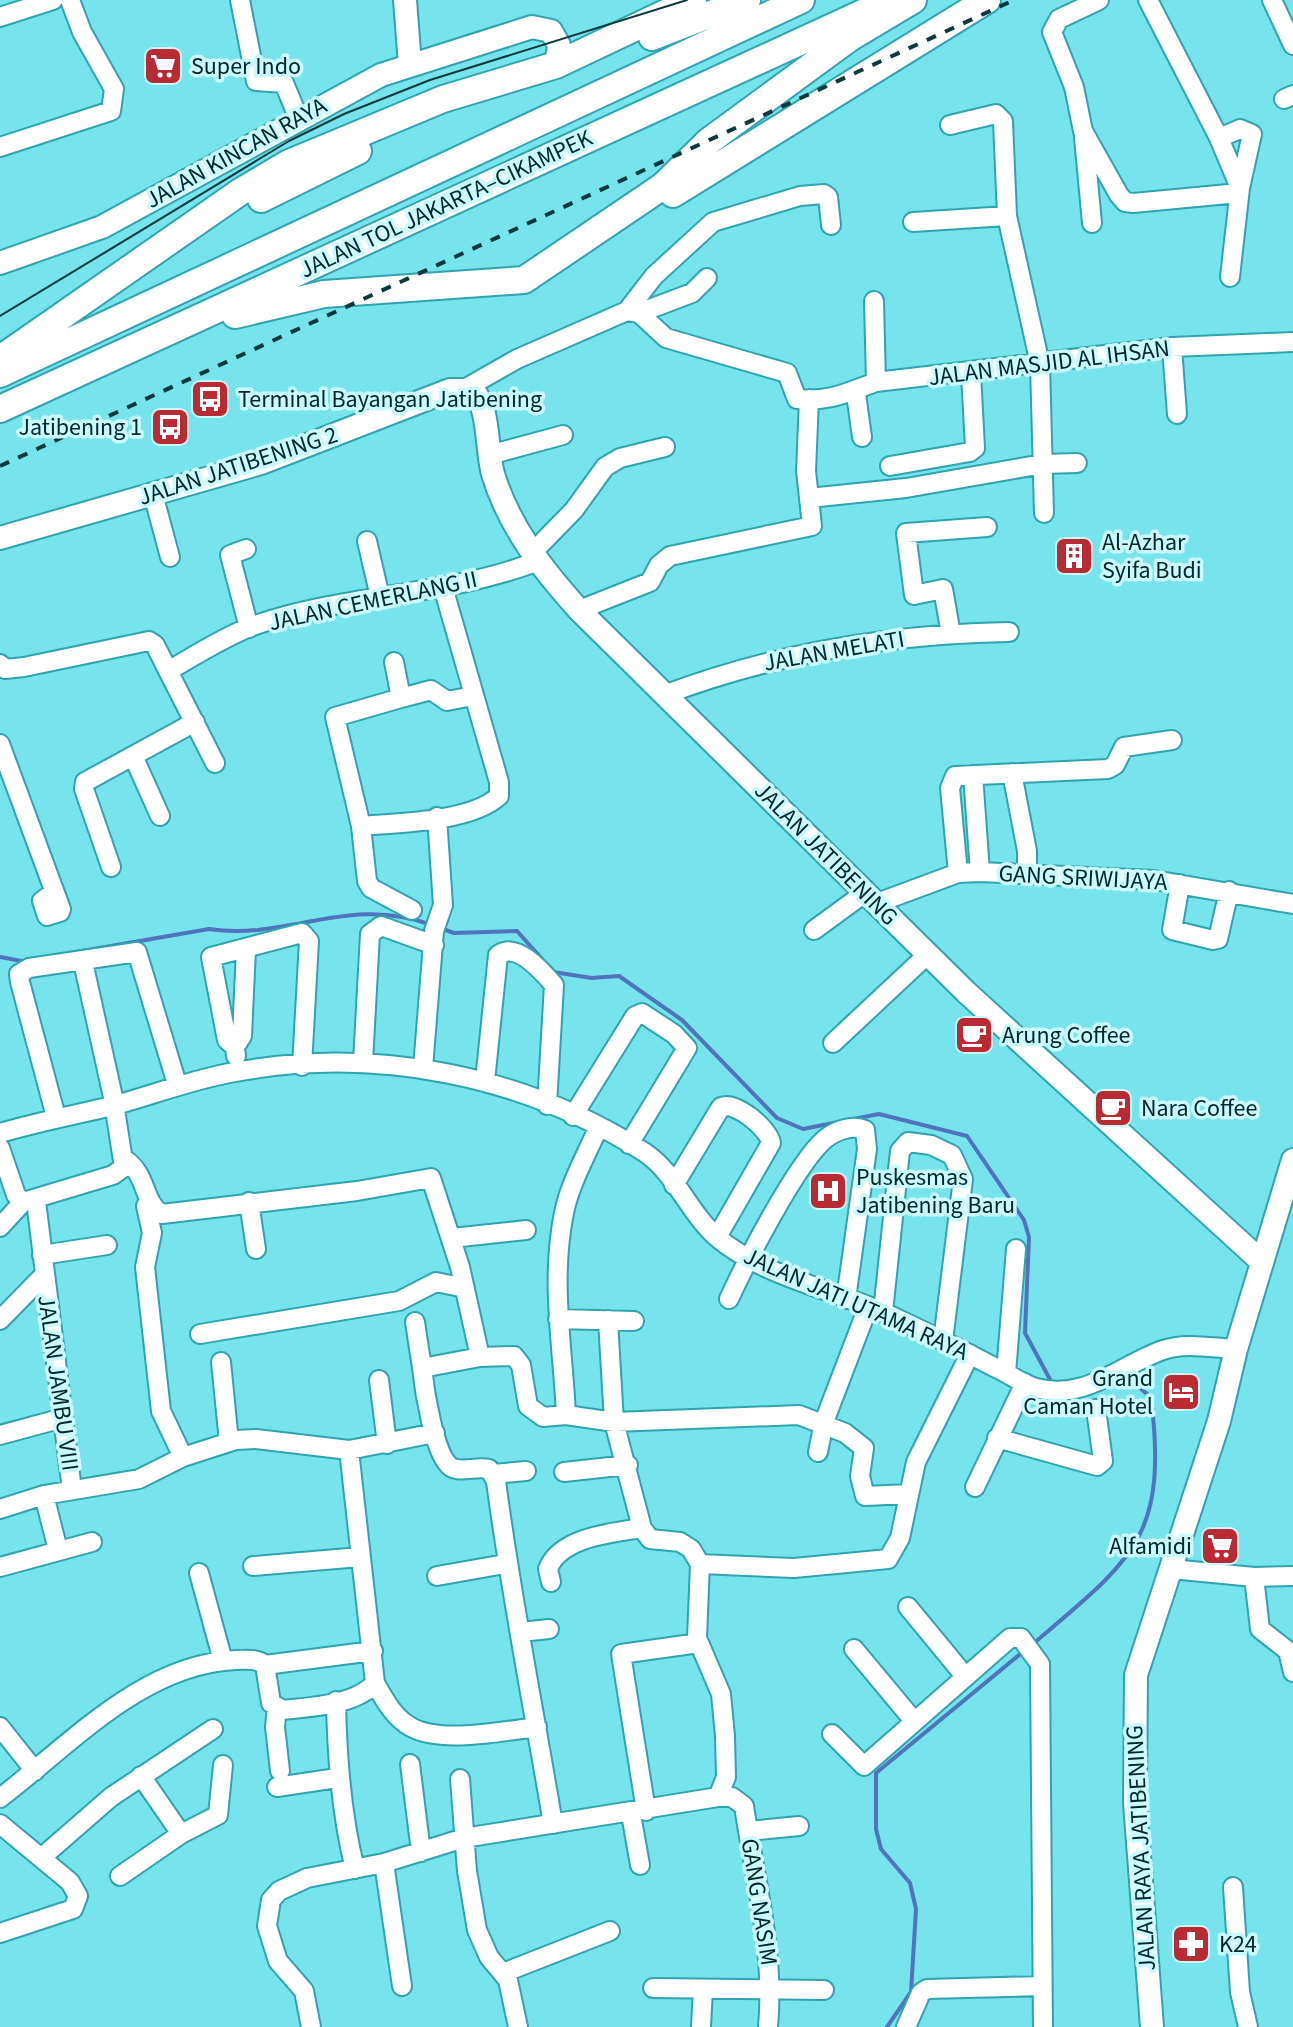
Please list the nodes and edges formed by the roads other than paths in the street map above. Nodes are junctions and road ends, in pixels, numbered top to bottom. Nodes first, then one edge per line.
1 (53, 0) edge
2 (70, 0) edge
3 (240, 0) edge
4 (405, 0) edge
5 (693, 0) edge
6 (747, 0) edge
7 (801, 0) edge
8 (891, 0) edge
9 (913, 0) edge
10 (987, 0) edge
11 (1099, 0) edge
12 (1148, 0) edge
13 (1272, 0) edge
14 (4, 11) edge
15 (1293, 45) edge
16 (410, 65) junction
17 (556, 65) junction
18 (298, 117) junction
19 (950, 125) dead end
20 (1083, 131) junction
21 (1219, 138) junction
22 (0, 147) edge
23 (1239, 191) junction
24 (1007, 216) junction
25 (913, 222) dead end
26 (1092, 223) dead end
27 (831, 225) dead end
28 (563, 256) junction
29 (0, 263) edge
30 (134, 267) junction
31 (1230, 277) dead end
32 (707, 278) dead end
33 (874, 301) dead end
34 (633, 312) junction
35 (188, 325) junction
36 (1293, 342) edge
37 (1172, 347) junction
38 (0, 359) edge
39 (1040, 364) junction
40 (971, 373) junction
41 (0, 374) edge
42 (876, 382) junction
43 (469, 389) junction
44 (856, 394) junction
45 (809, 399) junction
46 (0, 409) edge
47 (1177, 414) dead end
48 (563, 435) dead end
49 (862, 437) dead end
50 (665, 447) dead end
51 (489, 455) junction
52 (1077, 463) dead end
53 (1043, 464) junction
54 (890, 466) dead end
55 (153, 494) junction
56 (809, 498) junction
57 (1044, 513) dead end
58 (987, 527) dead end
59 (0, 538) edge
60 (367, 541) dead end
61 (246, 549) dead end
62 (170, 557) dead end
63 (535, 557) junction
64 (443, 587) junction
65 (380, 597) junction
66 (579, 610) junction
67 (249, 628) junction
68 (1009, 632) dead end
69 (951, 634) junction
70 (394, 662) dead end
71 (0, 664) edge
72 (168, 671) junction
73 (664, 695) junction
74 (473, 696) junction
75 (401, 698) junction
76 (195, 722) junction
77 (1172, 740) dead end
78 (0, 744) edge
79 (134, 758) junction
80 (215, 763) dead end
81 (1012, 773) junction
82 (973, 775) junction
83 (160, 816) dead end
84 (437, 817) junction
85 (361, 826) junction
86 (111, 867) dead end
87 (980, 872) junction
88 (1027, 872) junction
89 (958, 873) junction
90 (1180, 884) junction
91 (1229, 891) junction
92 (54, 892) dead end
93 (872, 898) junction
94 (1293, 904) edge
95 (412, 910) dead end
96 (814, 930) dead end
97 (436, 932) junction
98 (246, 949) junction
99 (927, 955) junction
100 (83, 962) junction
101 (833, 1043) dead end
102 (235, 1047) junction
103 (363, 1062) junction
104 (302, 1066) junction
105 (423, 1068) junction
106 (239, 1071) junction
107 (485, 1081) junction
108 (177, 1084) junction
109 (114, 1105) junction
110 (547, 1105) junction
111 (573, 1116) junction
112 (56, 1117) junction
113 (598, 1128) junction
114 (0, 1133) edge
115 (629, 1144) junction
116 (0, 1148) edge
117 (124, 1159) junction
118 (1293, 1160) edge
119 (674, 1185) junction
120 (1289, 1189) edge
121 (150, 1198) junction
122 (30, 1202) junction
123 (249, 1202) junction
124 (0, 1227) edge
125 (526, 1230) dead end
126 (717, 1237) junction
127 (452, 1238) junction
128 (107, 1245) dead end
129 (256, 1249) dead end
130 (1016, 1249) dead end
131 (42, 1255) junction
132 (748, 1257) junction
133 (1262, 1262) junction
134 (43, 1276) junction
135 (465, 1288) junction
136 (729, 1299) dead end
137 (846, 1299) junction
138 (875, 1309) junction
139 (558, 1319) junction
140 (0, 1320) edge
141 (608, 1320) junction
142 (634, 1321) dead end
143 (415, 1322) dead end
144 (200, 1334) dead end
145 (943, 1341) junction
146 (1236, 1349) junction
147 (970, 1354) junction
148 (480, 1357) junction
149 (221, 1362) dead end
150 (422, 1368) junction
151 (1006, 1373) junction
152 (379, 1380) dead end
153 (1031, 1386) junction
154 (1096, 1409) dead end
155 (566, 1415) junction
156 (63, 1418) junction
157 (614, 1422) junction
158 (824, 1422) junction
159 (435, 1433) junction
160 (0, 1435) edge
161 (997, 1438) junction
162 (229, 1442) junction
163 (387, 1444) junction
164 (349, 1450) junction
165 (818, 1452) dead end
166 (183, 1457) junction
167 (628, 1465) junction
168 (526, 1471) dead end
169 (564, 1472) dead end
170 (493, 1474) junction
171 (975, 1487) dead end
172 (72, 1490) junction
173 (909, 1494) junction
174 (44, 1495) junction
175 (0, 1509) edge
176 (642, 1528) junction
177 (92, 1542) dead end
178 (58, 1550) junction
179 (360, 1557) junction
180 (505, 1564) junction
181 (700, 1564) junction
182 (253, 1566) dead end
183 (0, 1567) edge
184 (1171, 1569) junction
185 (199, 1573) dead end
186 (437, 1576) dead end
187 (1293, 1576) edge
188 (1254, 1577) junction
189 (551, 1582) dead end
190 (908, 1607) dead end
191 (549, 1629) dead end
192 (521, 1632) junction
193 (699, 1643) junction
194 (854, 1649) dead end
195 (373, 1651) junction
196 (223, 1661) junction
197 (265, 1665) junction
198 (1293, 1672) edge
199 (964, 1675) junction
200 (375, 1683) junction
201 (336, 1701) junction
202 (274, 1705) junction
203 (914, 1721) junction
204 (0, 1727) edge
205 (537, 1727) junction
206 (213, 1729) dead end
207 (832, 1734) dead end
208 (410, 1764) dead end
209 (223, 1765) dead end
210 (35, 1771) junction
211 (141, 1776) junction
212 (337, 1778) junction
213 (460, 1779) dead end
214 (718, 1797) junction
215 (0, 1798) edge
216 (638, 1812) junction
217 (0, 1824) edge
218 (553, 1824) junction
219 (799, 1826) dead end
220 (748, 1831) junction
221 (181, 1834) junction
222 (464, 1838) junction
223 (421, 1852) junction
224 (41, 1858) junction
225 (384, 1863) junction
226 (640, 1865) dead end
227 (355, 1869) junction
228 (120, 1876) dead end
229 (1233, 1887) dead end
230 (610, 1931) dead end
231 (0, 1933) edge
232 (503, 1973) junction
233 (402, 1986) dead end
234 (1042, 1986) junction
235 (653, 1988) dead end
236 (703, 1989) junction
237 (771, 1989) junction
238 (824, 1990) dead end
239 (311, 2027) edge
240 (518, 2027) edge
241 (701, 2027) edge
242 (768, 2027) edge
243 (906, 2027) edge
244 (1043, 2027) edge
245 (1152, 2027) edge
246 (1248, 2027) edge

1 - 14 street
2 - 22 street
3 - 18 street
4 - 16 main road
5 - 17 highway
6 - 30 highway
7 - 41 highway, JALAN TOL JAKARTA–CIKAMPEK
8 - 35 highway, JALAN TOL JAKARTA–CIKAMPEK
9 - 28 highway
10 - 28 highway
11 - 20 street
12 - 21 street
13 - 15 street
16 - 17 main road, JALAN KINCAN RAYA
16 - 18 main road, JALAN KINCAN RAYA
17 - 30 highway
18 - 29 main road, JALAN KINCAN RAYA
19 - 24 street
20 - 23 street
20 - 26 street
21 - 23 street
21 - 23 street
23 - 31 street
24 - 25 street
24 - 39 street
27 - 34 street
28 - 35 highway
30 - 38 highway
32 - 34 street
33 - 42 street
34 - 43 street
34 - 45 street
35 - 46 highway, JALAN TOL JAKARTA–CIKAMPEK
36 - 37 street, JALAN MASJID AL IHSAN
37 - 39 street, JALAN MASJID AL IHSAN
37 - 47 street
39 - 40 street, JALAN MASJID AL IHSAN
39 - 53 street
40 - 42 street, JALAN MASJID AL IHSAN
40 - 54 street
42 - 44 street, JALAN MASJID AL IHSAN
43 - 51 main road, JALAN JATIBENING
43 - 55 main road, JALAN JATIBENING 2
44 - 45 street, JALAN MASJID AL IHSAN
44 - 49 street
45 - 56 street
48 - 51 street
50 - 63 street
51 - 63 main road, JALAN JATIBENING
52 - 53 street
53 - 56 street
53 - 57 street
55 - 59 main road, JALAN JATIBENING 2
55 - 62 street
56 - 66 street
58 - 69 street
60 - 65 street
61 - 67 street
63 - 64 street, JALAN CEMERLANG II
63 - 66 main road, JALAN JATIBENING
64 - 65 street, JALAN CEMERLANG II
64 - 74 street
65 - 67 street, JALAN CEMERLANG II
66 - 73 main road, JALAN JATIBENING
67 - 72 street, JALAN CEMERLANG II
68 - 69 street, JALAN MELATI
69 - 73 street, JALAN MELATI
70 - 75 street
71 - 72 street
72 - 76 street
73 - 93 main road, JALAN JATIBENING
74 - 75 street
74 - 84 street
75 - 85 street
76 - 79 street
76 - 80 street
77 - 81 street
78 - 92 street
79 - 83 street
79 - 86 street
81 - 82 street
81 - 88 street
82 - 87 street
82 - 89 street
84 - 85 street
84 - 97 street
85 - 95 street
87 - 88 street, GANG SRIWIJAYA
87 - 89 street, GANG SRIWIJAYA
88 - 90 street, GANG SRIWIJAYA
89 - 93 street, GANG SRIWIJAYA
90 - 91 street, GANG SRIWIJAYA
90 - 91 street
91 - 94 street, GANG SRIWIJAYA
93 - 96 street, GANG SRIWIJAYA
93 - 99 main road, JALAN JATIBENING
97 - 103 street
97 - 105 street
98 - 102 street
98 - 102 street
98 - 104 street
99 - 101 street
99 - 133 main road, JALAN JATIBENING
100 - 108 street
100 - 109 street
100 - 112 street
102 - 106 street
103 - 104 street, JALAN JATI UTAMA RAYA
103 - 105 street, JALAN JATI UTAMA RAYA
104 - 106 street, JALAN JATI UTAMA RAYA
105 - 107 street, JALAN JATI UTAMA RAYA
106 - 108 street, JALAN JATI UTAMA RAYA
107 - 110 street, JALAN JATI UTAMA RAYA
107 - 110 street
108 - 109 street, JALAN JATI UTAMA RAYA
109 - 112 street, JALAN JATI UTAMA RAYA
109 - 117 street
110 - 111 street, JALAN JATI UTAMA RAYA
111 - 113 street, JALAN JATI UTAMA RAYA
111 - 115 street
112 - 114 street, JALAN JATI UTAMA RAYA
113 - 115 street, JALAN JATI UTAMA RAYA
113 - 139 street
115 - 119 street, JALAN JATI UTAMA RAYA
116 - 122 street, JALAN JAMBU VIII
117 - 121 street
117 - 122 street
118 - 120 main road, JALAN RAYA JATIBENING
119 - 126 street, JALAN JATI UTAMA RAYA
119 - 126 street
120 - 133 main road, JALAN RAYA JATIBENING
121 - 123 street
121 - 166 street
122 - 124 street
122 - 131 street, JALAN JAMBU VIII
123 - 127 street
123 - 129 street
125 - 127 street
126 - 132 street, JALAN JATI UTAMA RAYA
127 - 135 street
128 - 131 street
130 - 151 street
131 - 134 street, JALAN JAMBU VIII
132 - 136 street
132 - 137 street, JALAN JATI UTAMA RAYA
132 - 137 street
133 - 146 main road, JALAN RAYA JATIBENING
134 - 140 street
134 - 156 street, JALAN JAMBU VIII
135 - 144 street
135 - 148 street
137 - 138 street, JALAN JATI UTAMA RAYA
138 - 145 street, JALAN JATI UTAMA RAYA
138 - 145 street
138 - 158 street
139 - 141 street
139 - 155 street
141 - 142 street
141 - 157 street
143 - 150 street
145 - 147 street, JALAN JATI UTAMA RAYA
146 - 153 street, JALAN JATI UTAMA RAYA
146 - 184 main road, JALAN RAYA JATIBENING
147 - 151 street, JALAN JATI UTAMA RAYA
147 - 173 street
148 - 150 street
148 - 155 street
149 - 162 street
150 - 159 street
151 - 153 street, JALAN JATI UTAMA RAYA
152 - 163 street
153 - 161 street
154 - 161 street
155 - 157 street
156 - 160 street
156 - 172 street, JALAN JAMBU VIII
157 - 158 street
157 - 167 street
158 - 165 street
158 - 173 street
159 - 163 street
159 - 170 street
161 - 171 street
162 - 164 street
162 - 166 street
163 - 164 street
164 - 179 street
166 - 172 street
167 - 169 street
167 - 176 street
168 - 170 street
170 - 180 street
172 - 174 street
173 - 181 street
174 - 175 street
174 - 178 street
176 - 181 street
176 - 189 street
177 - 178 street
178 - 183 street
179 - 182 street
179 - 195 street
180 - 186 street
180 - 192 street
181 - 193 street
184 - 188 street
184 - 245 main road, JALAN RAYA JATIBENING
185 - 196 street
187 - 188 street
188 - 198 street
190 - 199 street
191 - 192 street
192 - 205 street
193 - 214 street
193 - 216 street
194 - 203 street
195 - 197 street
195 - 200 street
196 - 197 street
196 - 210 street
197 - 202 street
199 - 203 street
199 - 234 street
200 - 201 street
200 - 205 street
201 - 202 street
201 - 212 street
202 - 212 street
203 - 207 street
204 - 210 street
205 - 218 street
206 - 211 street
208 - 223 street
209 - 221 street
210 - 215 street
211 - 221 street
211 - 224 street
212 - 227 street
213 - 222 street
214 - 216 street
214 - 220 street, GANG NASIM
216 - 218 street
216 - 226 street
217 - 224 street
218 - 222 street
219 - 220 street
220 - 237 street, GANG NASIM
221 - 228 street
222 - 223 street
222 - 232 street
223 - 225 street
224 - 231 street
225 - 227 street
225 - 233 street
227 - 239 street
229 - 246 street
230 - 232 street
232 - 240 street
234 - 243 street
234 - 244 street
235 - 236 street
236 - 237 street
236 - 241 street
237 - 238 street
237 - 242 street, GANG NASIM

